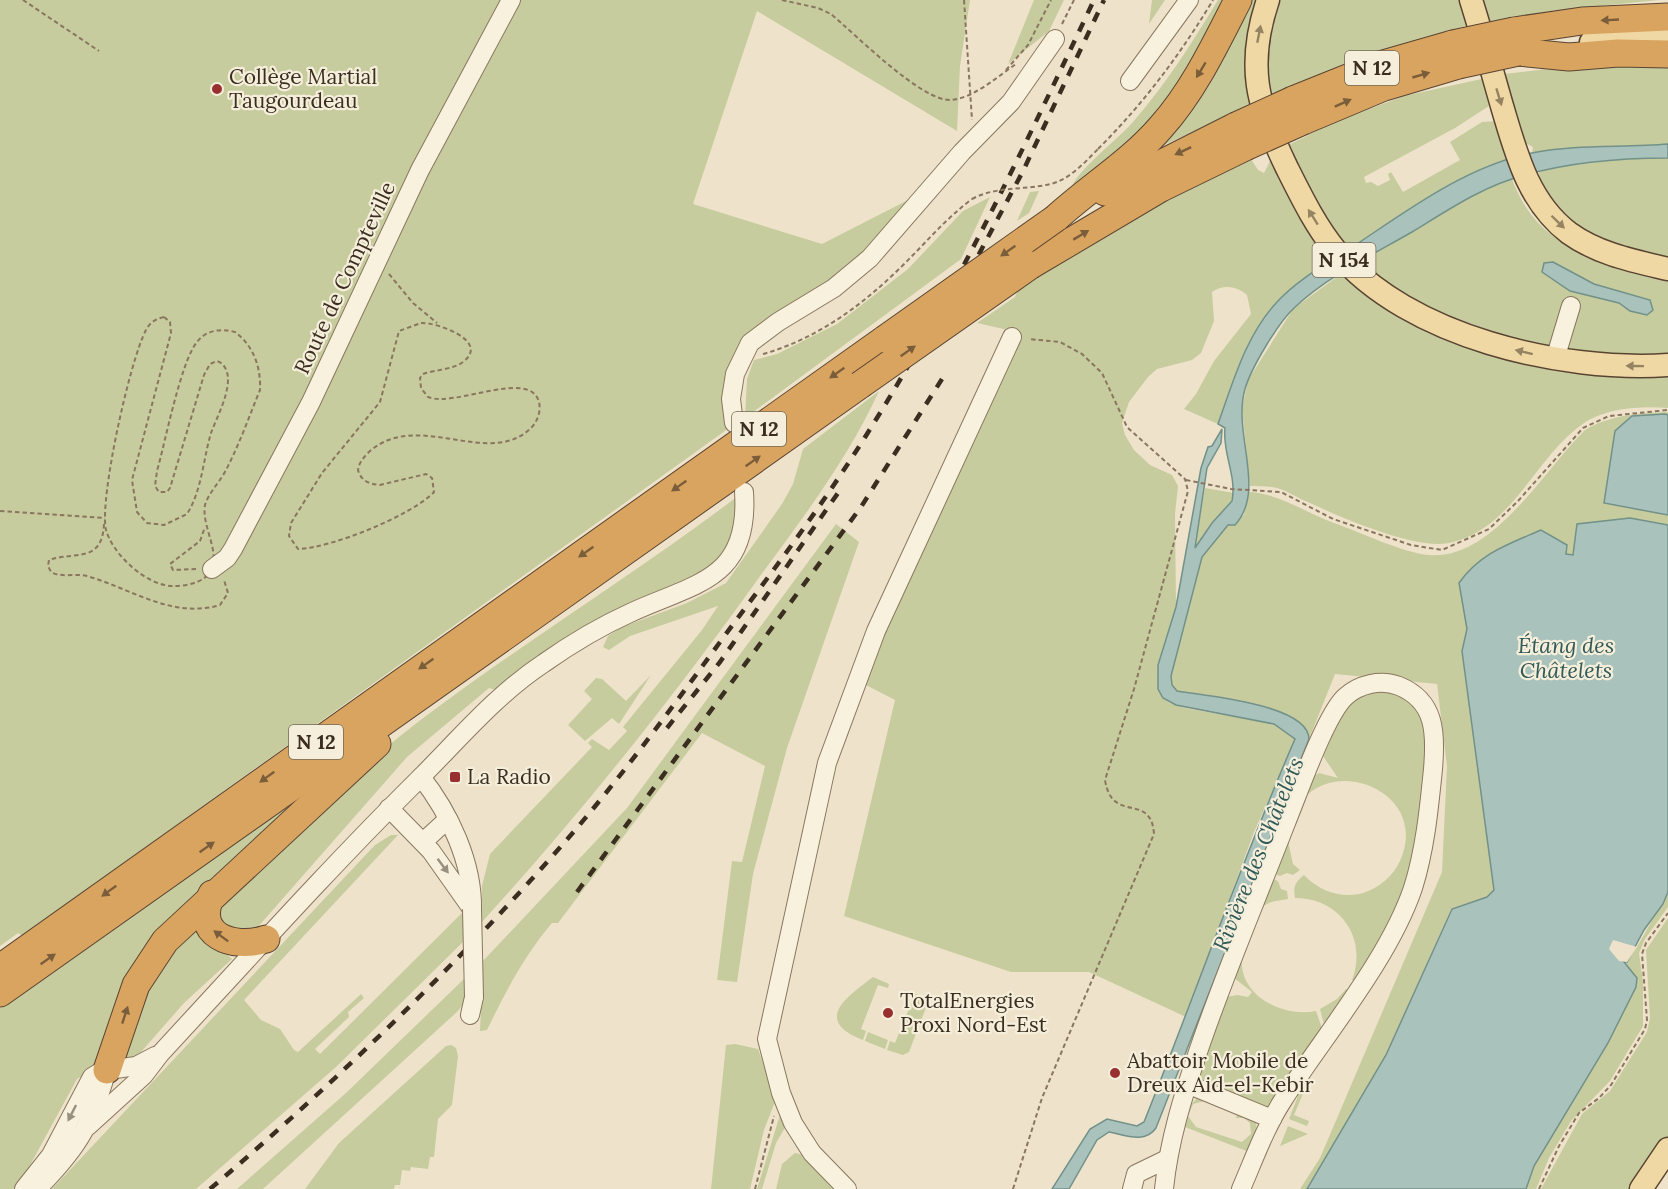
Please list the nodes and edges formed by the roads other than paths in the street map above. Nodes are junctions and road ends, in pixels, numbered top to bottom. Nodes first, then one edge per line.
1 (511, 0) edge
2 (1189, 0) edge
3 (1238, 0) edge
4 (1268, 0) edge
5 (1471, 0) edge
6 (1668, 17) edge
7 (1668, 38) edge
8 (1055, 39) road end
9 (1516, 41) junction
10 (1668, 54) edge
11 (1130, 81) dead end
12 (1240, 137) junction
13 (1056, 218) junction
14 (1668, 268) edge
15 (1571, 306) dead end
16 (1012, 337) road end
17 (1555, 359) junction
18 (1668, 365) edge
19 (734, 423) dead end
20 (744, 492) dead end
21 (602, 567) junction
22 (211, 570) road end
23 (421, 777) junction
24 (389, 808) junction
25 (448, 819) junction
26 (423, 842) junction
27 (212, 894) junction
28 (472, 909) junction
29 (266, 939) junction
30 (0, 968) edge
31 (0, 993) edge
32 (472, 1006) dead end
33 (160, 1054) junction
34 (107, 1070) junction
35 (1187, 1084) junction
36 (1272, 1119) junction
37 (88, 1126) junction
38 (1668, 1149) edge
39 (1167, 1159) junction
40 (24, 1189) edge
41 (38, 1189) edge
42 (847, 1189) edge
43 (1132, 1189) edge
44 (1164, 1189) edge
45 (1241, 1189) edge
46 (1641, 1189) edge

1 - 22 street, Route de Compteville
2 - 11 street
3 -> 13 highway
17 -> 4 main road, N 154
5 -> 14 main road
6 -> 9 highway, N 12
7 - 9 main road, N 12
8 - 19 street
9 - 10 highway
9 - 12 highway, N 12, bridge
12 -> 13 highway, N 12
21 -> 12 highway, N 12, bridge
13 -> 30 highway, N 12, bridge
15 - 17 street
16 - 42 street
18 -> 17 main road, N 154
20 - 23 street
21 - 27 highway
31 -> 21 highway, N 12
23 - 24 street
23 - 25 street
24 - 26 street
24 - 29 street
25 - 26 street
25 - 28 street
26 -> 28 street
29 -> 27 highway
34 -> 27 highway
28 - 32 street, bridge
29 - 33 street
33 - 34 street
33 - 37 street
34 - 37 street
34 -> 40 street
35 - 36 street
35 - 36 street
35 - 39 street
36 - 45 street
37 - 41 street
38 - 46 main road
39 - 43 street
39 - 44 street

